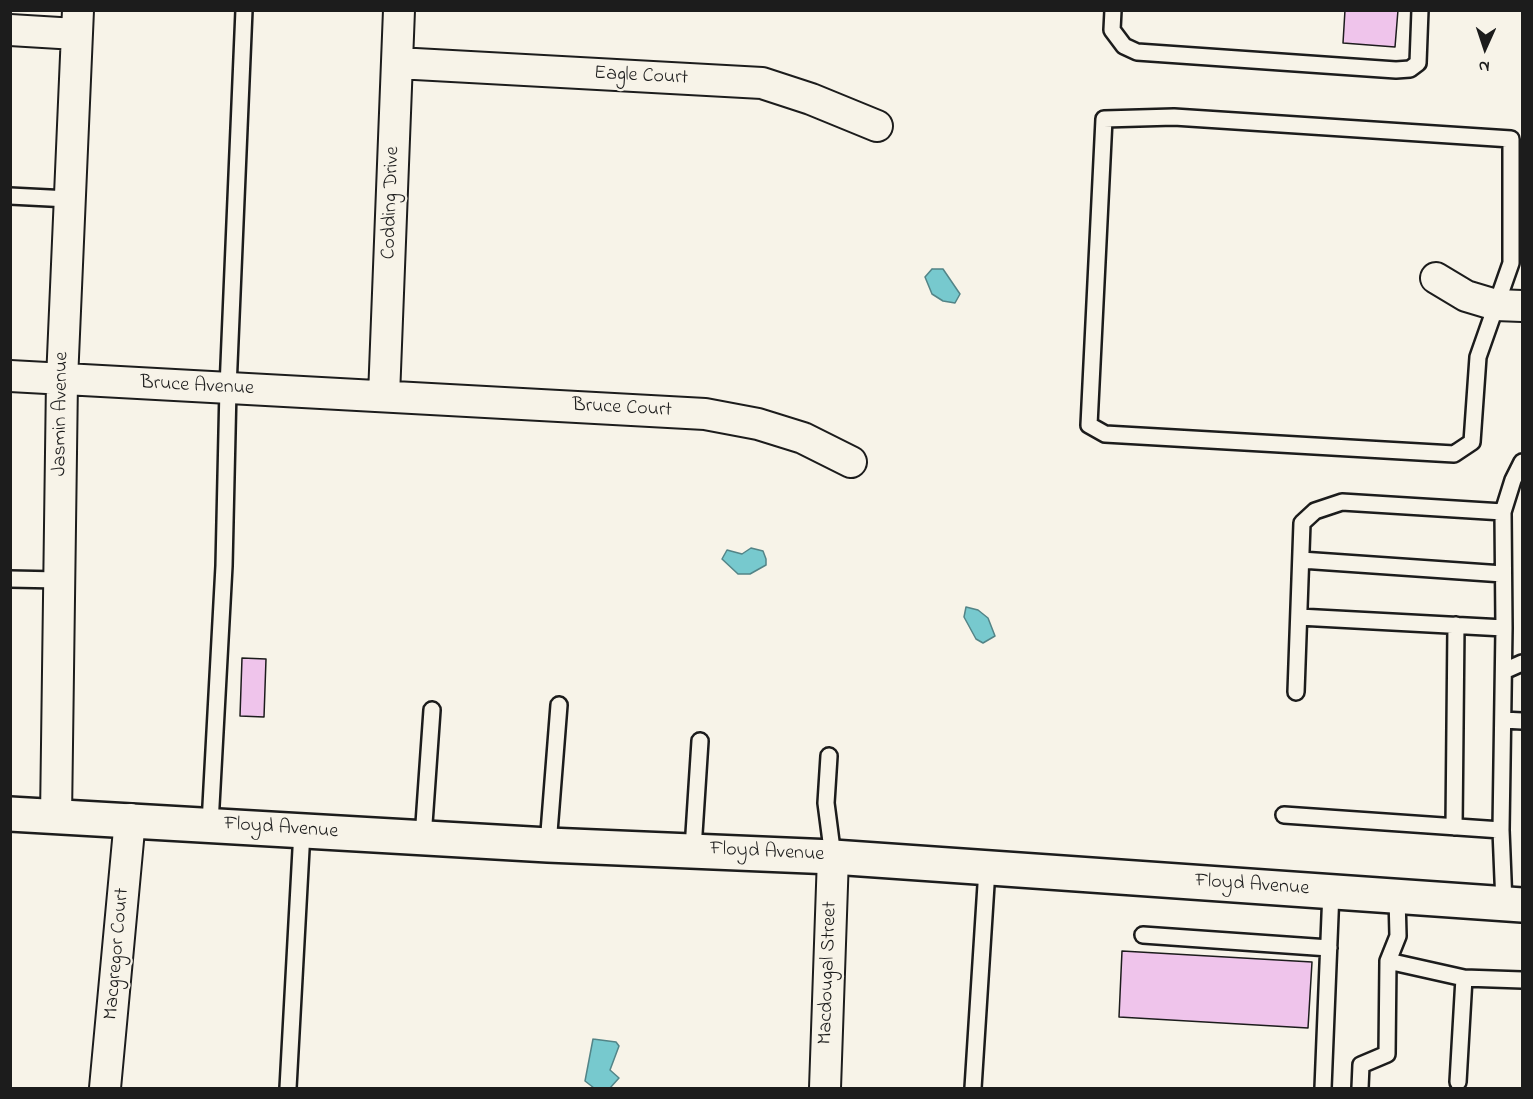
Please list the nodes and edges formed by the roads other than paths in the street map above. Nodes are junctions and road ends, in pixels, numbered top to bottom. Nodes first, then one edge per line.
1 (244, 10) edge
2 (399, 10) edge
3 (1113, 10) edge
4 (1420, 10) edge
5 (77, 22) edge
6 (10, 30) edge
7 (397, 63) junction
8 (877, 126) dead end
9 (10, 196) edge
10 (69, 199) junction
11 (1436, 278) dead end
12 (1509, 305) edge
13 (10, 376) edge
14 (62, 380) junction
15 (228, 388) junction
16 (384, 396) junction
17 (851, 462) dead end
18 (1522, 462) edge
19 (1503, 512) junction
20 (1301, 560) junction
21 (1503, 574) junction
22 (10, 579) edge
23 (59, 580) junction
24 (1299, 617) junction
25 (1456, 625) junction
26 (1504, 628) junction
27 (1522, 663) edge
28 (1504, 671) junction
29 (1296, 692) dead end
30 (559, 705) dead end
31 (432, 710) dead end
32 (1503, 720) junction
33 (1522, 721) edge
34 (700, 741) dead end
35 (829, 756) dead end
36 (10, 814) edge
37 (1284, 815) dead end
38 (56, 817) junction
39 (130, 819) junction
40 (210, 824) junction
41 (1454, 827) junction
42 (1501, 830) junction
43 (302, 831) junction
44 (423, 838) junction
45 (548, 845) junction
46 (693, 849) junction
47 (833, 857) junction
48 (987, 869) junction
49 (1331, 891) junction
50 (1397, 896) junction
51 (1513, 904) edge
52 (1143, 935) dead end
53 (1329, 948) junction
54 (1388, 961) junction
55 (1464, 978) junction
56 (1522, 980) edge
57 (1458, 1082) dead end
58 (105, 1089) edge
59 (288, 1089) edge
60 (825, 1089) edge
61 (973, 1089) edge
62 (1323, 1089) edge
63 (1360, 1089) edge

1 - 15 lane
2 - 7 street, Codding Drive
3 - 4 lane
5 - 6 street
5 - 10 street, Jasmin Avenue
7 - 8 street, Eagle Court
7 - 16 street, Codding Drive
9 - 10 lane
10 - 14 street, Jasmin Avenue
11 - 12 street
12 - 12 lane
13 - 14 street, Bruce Avenue
14 - 15 street, Bruce Avenue
14 - 23 street, Jasmin Avenue
15 - 16 street, Bruce Avenue
15 - 40 lane
16 - 17 street, Bruce Court
18 - 19 lane
19 - 20 lane
19 - 21 lane
20 - 21 lane
20 - 24 lane
21 - 26 lane
22 - 23 lane
23 - 38 street, Jasmin Avenue
24 - 25 lane
24 - 29 lane
25 - 26 lane
25 - 41 lane
26 - 28 lane
27 - 28 lane
28 - 32 lane
30 - 45 lane
31 - 44 lane
32 - 33 lane
32 - 42 lane
34 - 46 lane
35 - 47 lane
36 - 38 street, Floyd Avenue
37 - 41 lane
38 - 39 street, Floyd Avenue
39 - 40 street, Floyd Avenue
39 - 58 street, Macgregor Court
40 - 43 street, Floyd Avenue
41 - 42 lane
42 - 51 lane
43 - 44 street, Floyd Avenue
43 - 59 lane
44 - 45 street, Floyd Avenue
45 - 46 street, Floyd Avenue
46 - 47 street, Floyd Avenue
47 - 48 street, Floyd Avenue
47 - 60 street, Macdougal Street
48 - 49 street, Floyd Avenue
48 - 61 lane
49 - 50 street, Floyd Avenue
49 - 53 lane
50 - 51 street, Floyd Avenue
50 - 54 lane
52 - 53 lane
53 - 62 lane
54 - 55 lane
54 - 63 lane
55 - 56 lane
55 - 57 lane

